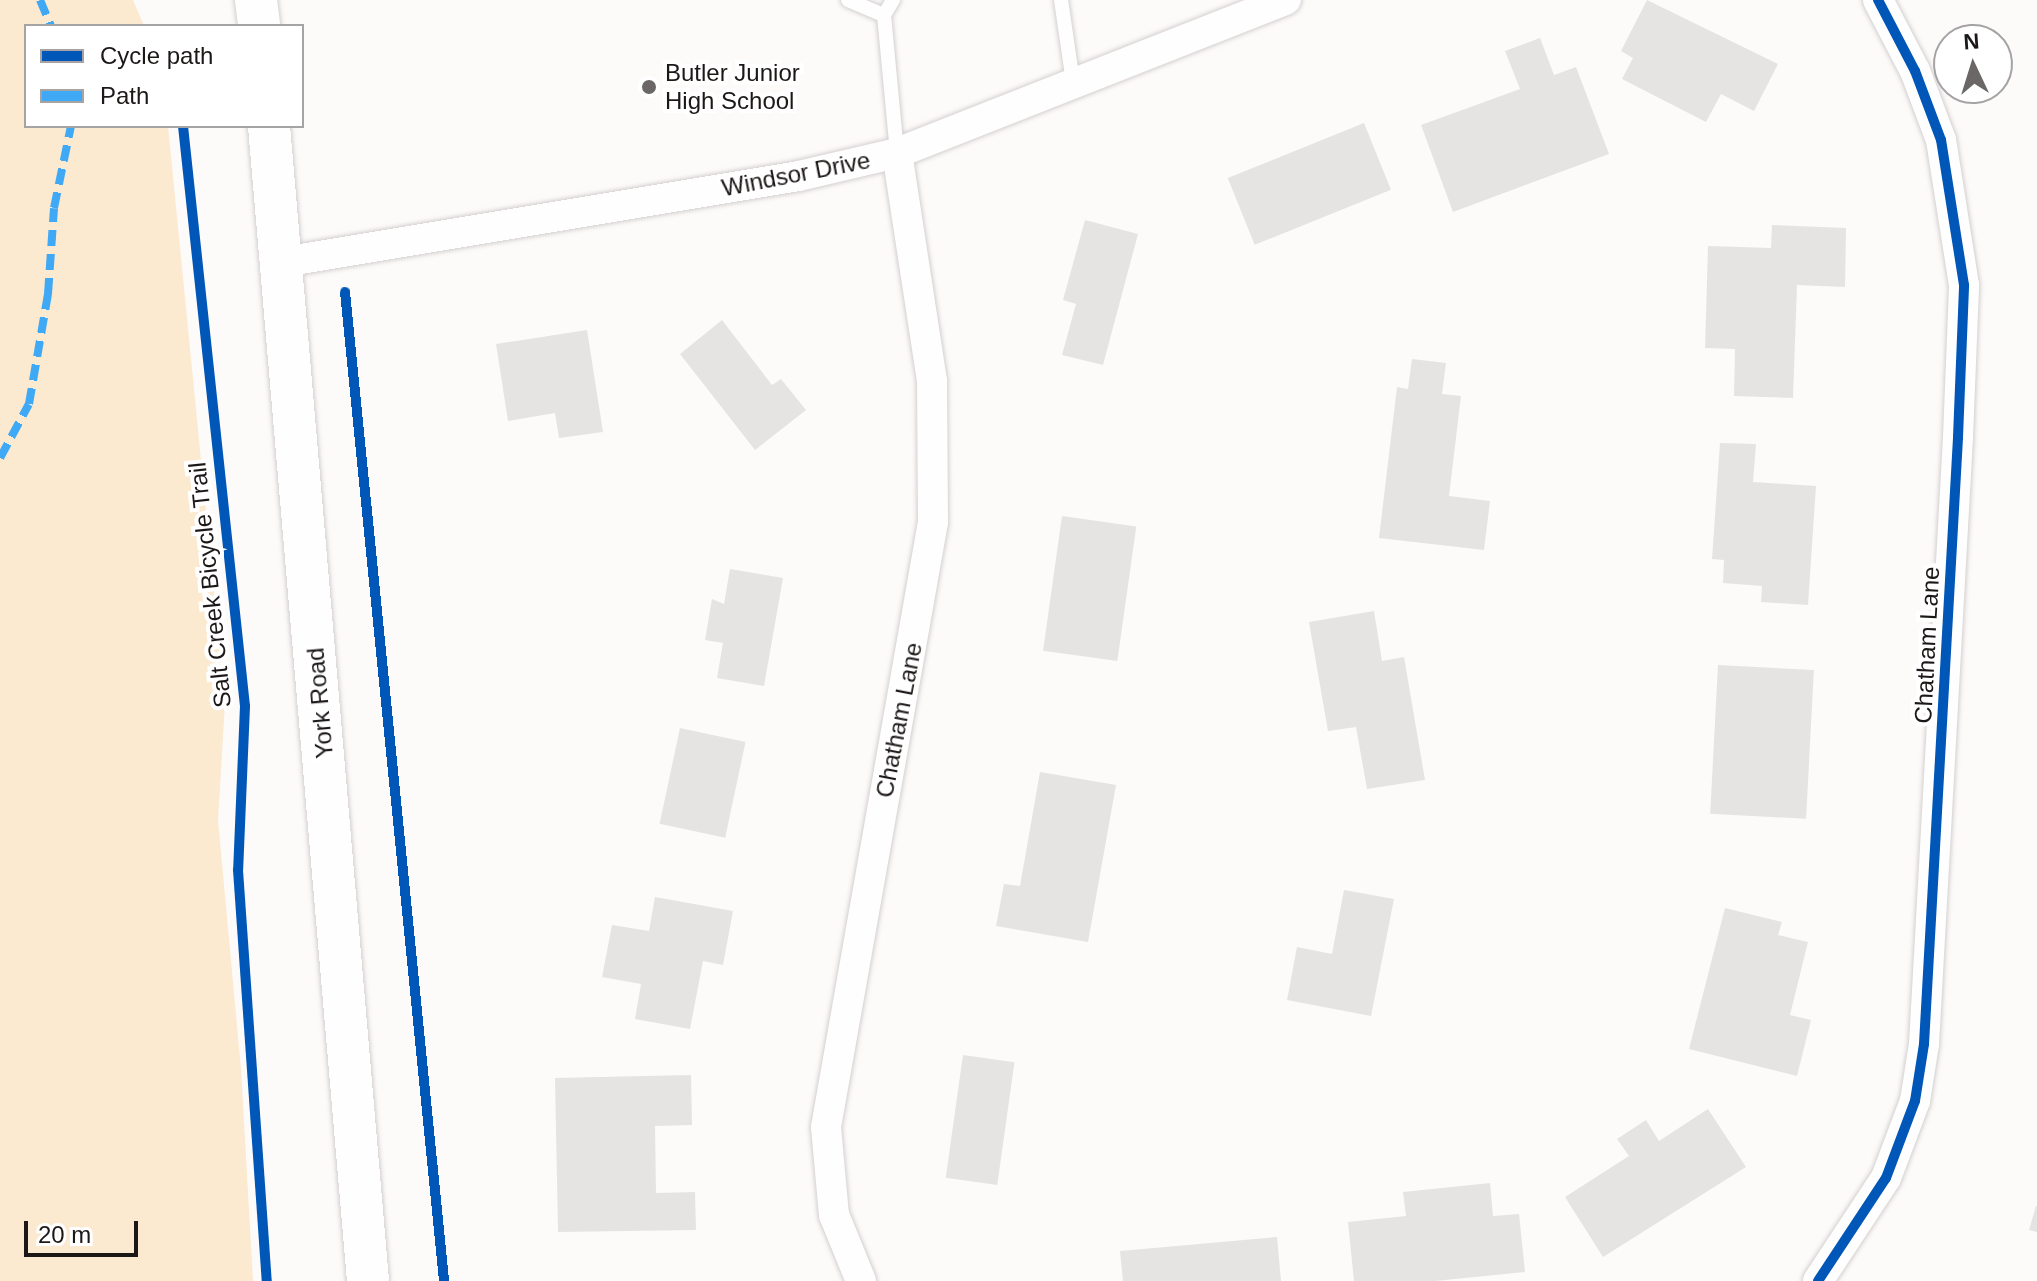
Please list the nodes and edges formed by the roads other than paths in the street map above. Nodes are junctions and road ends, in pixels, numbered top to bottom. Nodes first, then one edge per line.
1 (256, 0) edge
2 (848, 0) edge
3 (893, 0) edge
4 (1061, 0) edge
5 (1286, 0) edge
6 (1878, 0) edge
7 (884, 15) junction
8 (259, 24) edge
9 (1073, 82) junction
10 (269, 128) edge
11 (897, 153) junction
12 (283, 262) junction
13 (368, 1281) edge
14 (861, 1281) edge
15 (1818, 1281) edge

1 - 8 main road
2 - 7 lane
3 - 7 lane
4 - 9 lane
5 - 9 street, Windsor Drive
6 - 15 street, Chatham Lane
7 - 11 lane
9 - 11 street, Windsor Drive
10 - 12 main road, York Road
11 - 12 street, Windsor Drive
11 - 14 street, Chatham Lane
12 - 13 main road, York Road

